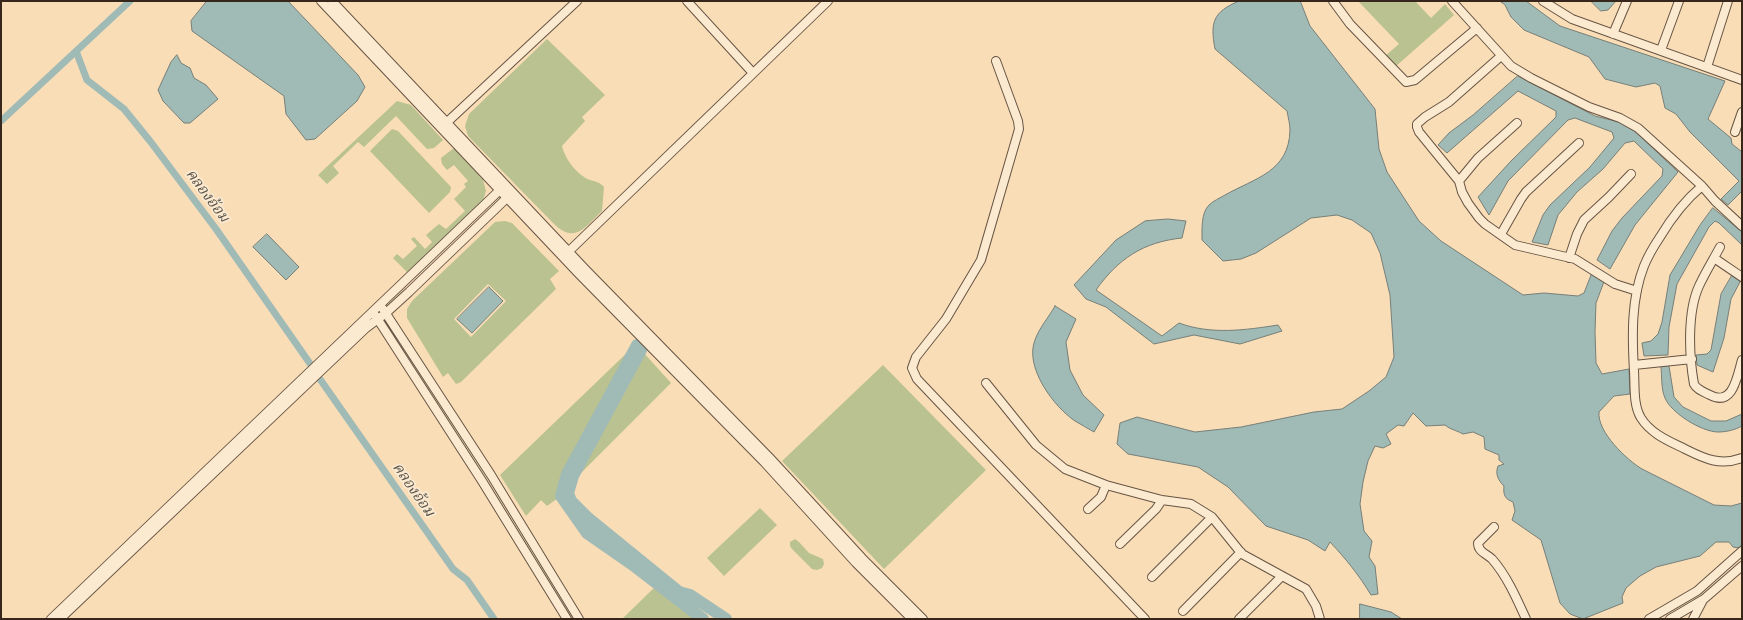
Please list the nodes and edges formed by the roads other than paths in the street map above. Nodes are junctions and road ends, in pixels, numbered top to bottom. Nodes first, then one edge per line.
1 (321, 1) edge
2 (332, 1) edge
3 (577, 1) edge
4 (687, 1) edge
5 (828, 1) edge
6 (1333, 1) edge
7 (1452, 1) edge
8 (1543, 1) edge
9 (1627, 1) edge
10 (1679, 1) edge
11 (1728, 1) edge
12 (1477, 28) junction
13 (1613, 34) junction
14 (1661, 50) junction
15 (1501, 56) junction
16 (996, 61) dead end
17 (1707, 67) junction
18 (753, 73) junction
19 (1742, 80) edge
20 (1742, 112) edge
21 (1517, 123) dead end
22 (444, 126) junction
23 (1735, 132) dead end
24 (1579, 143) dead end
25 (1631, 174) dead end
26 (1459, 181) junction
27 (1702, 186) junction
28 (502, 187) junction
29 (510, 195) junction
30 (1742, 226) edge
31 (1501, 234) junction
32 (1720, 247) dead end
33 (566, 255) junction
34 (1569, 258) junction
35 (1714, 258) junction
36 (1742, 277) edge
37 (1637, 291) junction
38 (380, 305) junction
39 (372, 312) junction
40 (386, 313) junction
41 (378, 320) junction
42 (1692, 359) junction
43 (1742, 360) edge
44 (1634, 365) junction
45 (986, 383) dead end
46 (1742, 458) edge
47 (1106, 485) junction
48 (1162, 500) junction
49 (1088, 509) dead end
50 (1212, 517) junction
51 (1494, 527) dead end
52 (1120, 544) dead end
53 (1742, 551) edge
54 (1241, 552) junction
55 (1742, 566) edge
56 (1282, 576) junction
57 (1152, 577) dead end
58 (1703, 600) junction
59 (1676, 603) junction
60 (1183, 611) dead end
61 (1661, 612) junction
62 (1682, 612) junction
63 (51, 619) edge
64 (60, 619) edge
65 (567, 619) edge
66 (579, 619) edge
67 (912, 619) edge
68 (923, 619) edge
69 (1145, 619) edge
70 (1239, 619) edge
71 (1320, 619) edge
72 (1526, 619) edge
73 (1649, 619) edge
74 (1668, 619) edge
75 (1687, 619) edge
76 (1693, 619) edge

1 - 22 street
2 - 22 street
3 - 22 street
4 - 18 street
5 - 18 street
6 - 12 street
7 - 12 street
8 - 13 street
9 - 13 street
10 - 14 street
11 - 17 street
12 - 15 street
13 - 14 street
14 - 17 street
15 - 26 street
15 - 27 street
16 - 69 street
17 - 19 street
18 - 33 street
20 - 23 street
21 - 26 street
22 - 28 street
24 - 31 street
25 - 34 street
26 - 31 street
27 - 30 street
27 - 37 street
28 - 29 street
28 - 38 street
29 - 33 street
29 - 40 street
31 - 34 street
32 - 35 street
33 - 67 street
33 - 68 street
34 - 37 street
35 - 36 street
35 - 42 street
37 - 44 street
38 - 39 street
38 - 40 street
39 - 41 street
39 - 63 street
40 - 41 street
40 - 66 street
41 - 64 street
41 - 65 street
42 - 43 street
42 - 44 street
44 - 46 street
45 - 47 street
47 - 48 street
47 - 49 street
48 - 50 street
48 - 52 street
50 - 54 street
50 - 57 street
51 - 72 street
53 - 59 street
54 - 56 street
54 - 60 street
55 - 58 street
56 - 70 street
56 - 71 street
58 - 62 street
58 - 76 street
59 - 61 street
59 - 62 street
61 - 73 street
61 - 74 street
62 - 74 street
62 - 75 street

